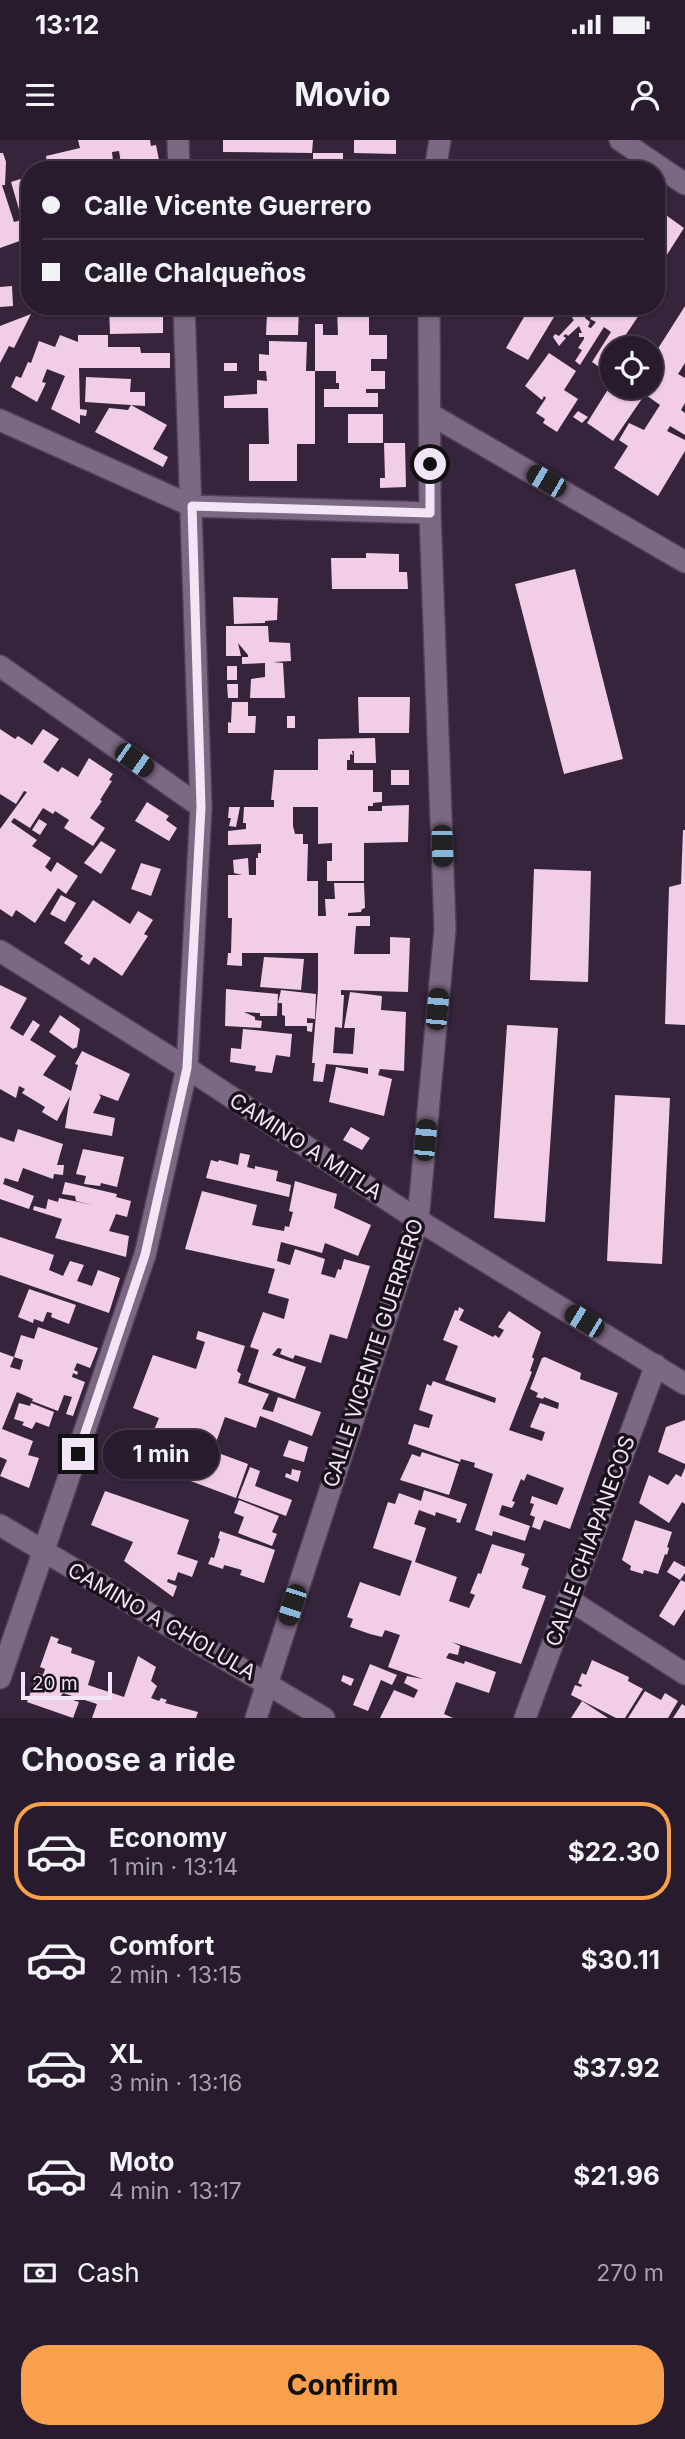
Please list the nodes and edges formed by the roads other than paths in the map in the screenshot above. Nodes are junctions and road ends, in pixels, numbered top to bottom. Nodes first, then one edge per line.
1 (178, 140) edge
2 (440, 140) edge
3 (621, 140) edge
4 (179, 161) edge
5 (436, 161) edge
6 (652, 161) edge
7 (665, 170) edge
8 (685, 184) edge
9 (184, 315) edge
10 (429, 315) edge
11 (430, 414) junction
12 (0, 420) edge
13 (192, 506) junction
14 (430, 513) junction
15 (685, 562) edge
16 (0, 666) edge
17 (201, 807) junction
18 (0, 951) edge
19 (187, 1068) junction
20 (418, 1220) junction
21 (656, 1365) junction
22 (685, 1384) edge
23 (0, 1525) edge
24 (45, 1553) junction
25 (568, 1599) junction
26 (685, 1674) edge
27 (0, 1678) edge
28 (267, 1682) junction
29 (256, 1718) edge
30 (324, 1718) edge
31 (526, 1718) edge

1 - 4 street
2 - 5 street
3 - 6 street
7 - 8 street
9 - 13 street
10 - 11 street, CALLE VICENTE GUERRERO
11 - 14 street, CALLE VICENTE GUERRERO
11 - 15 street
12 - 13 street
13 - 14 street
13 - 17 street
14 - 20 street, CALLE VICENTE GUERRERO
16 - 17 street
17 - 19 street
18 - 19 street, CAMINO A MITLA
19 - 20 street, CAMINO A MITLA
19 - 24 street
20 - 21 street, CAMINO A MITLA
20 - 28 street, CALLE VICENTE GUERRERO
21 - 22 street, CAMINO A MITLA
21 - 25 street, CALLE CHIAPANECOS
23 - 24 street, CAMINO A CHOLULA
24 - 27 street
24 - 28 street, CAMINO A CHOLULA
25 - 26 street
25 - 31 street, CALLE CHIAPANECOS
28 - 29 street, CALLE VICENTE GUERRERO
28 - 30 street, CAMINO A CHOLULA

